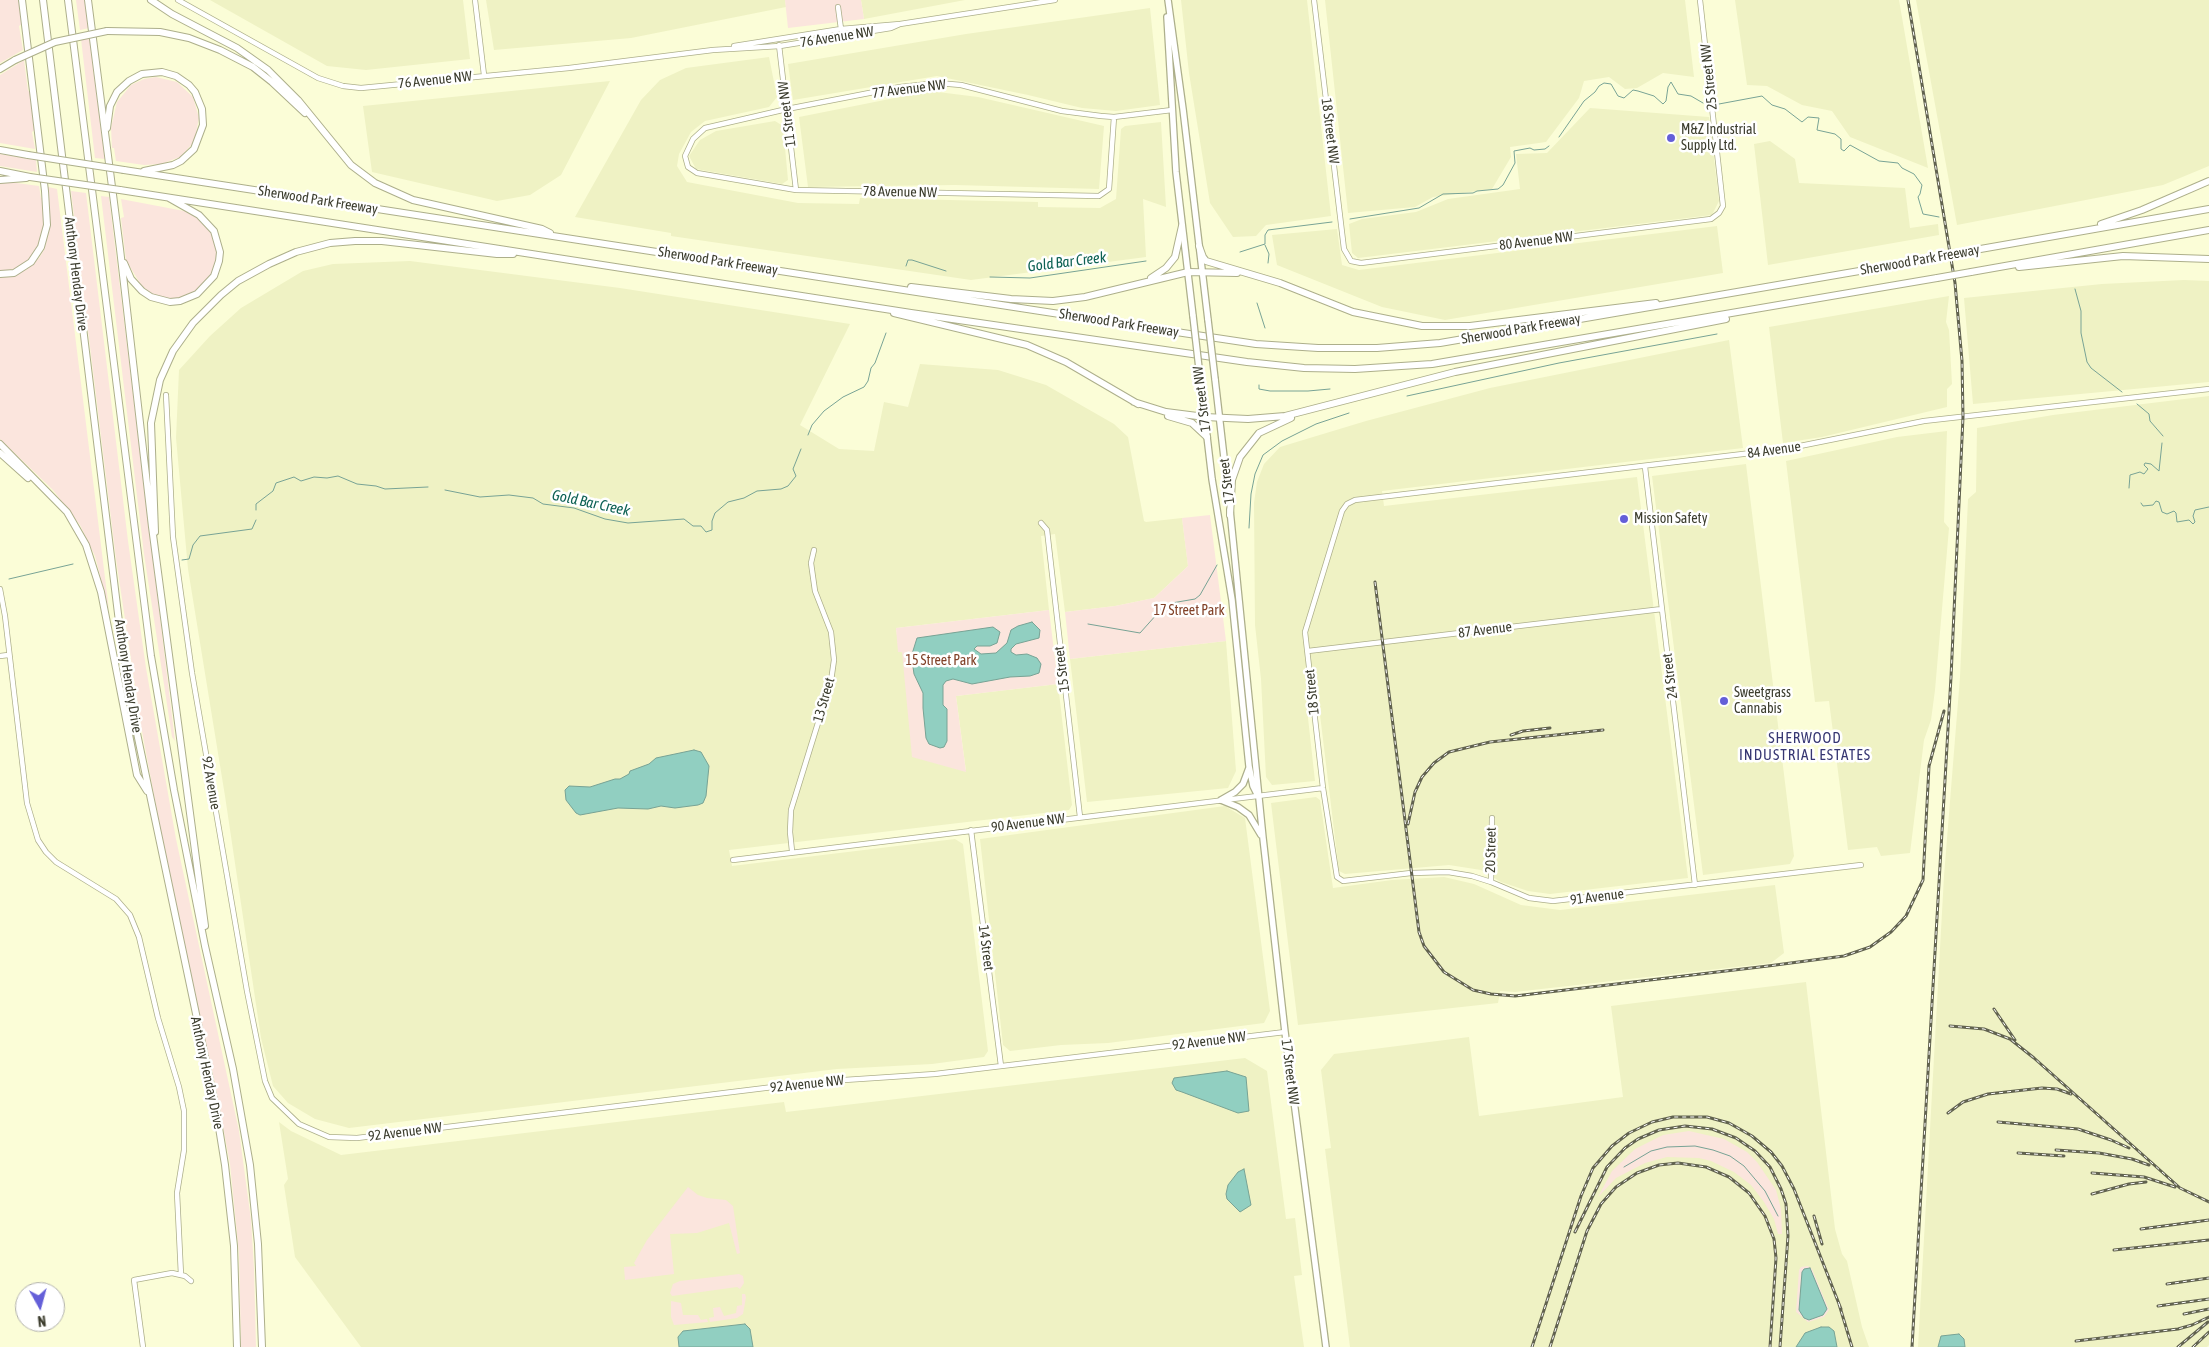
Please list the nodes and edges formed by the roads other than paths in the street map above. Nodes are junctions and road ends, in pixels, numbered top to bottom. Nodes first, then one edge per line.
1 (22, 0) edge
2 (43, 0) edge
3 (68, 0) edge
4 (88, 0) edge
5 (151, 0) edge
6 (178, 0) edge
7 (475, 0) edge
8 (1055, 0) edge
9 (1167, 0) edge
10 (1314, 0) edge
11 (1700, 0) edge
12 (838, 7) dead end
13 (900, 24) junction
14 (841, 29) junction
15 (779, 38) junction
16 (780, 46) junction
17 (713, 50) junction
18 (0, 70) edge
19 (484, 75) junction
20 (786, 109) junction
21 (1172, 110) junction
22 (1114, 117) junction
23 (105, 136) junction
24 (331, 142) junction
25 (0, 150) edge
26 (0, 171) edge
27 (137, 172) junction
28 (694, 172) joint
29 (30, 177) junction
30 (0, 180) edge
31 (2209, 181) edge
32 (796, 190) junction
33 (168, 197) junction
34 (2209, 209) edge
35 (1719, 213) joint
36 (1182, 226) junction
37 (2209, 230) edge
38 (2070, 233) junction
39 (555, 236) junction
40 (1199, 246) junction
41 (120, 249) junction
42 (525, 253) junction
43 (2209, 259) edge
44 (1351, 261) joint
45 (1988, 269) junction
46 (1188, 272) junction
47 (1202, 273) junction
48 (0, 274) edge
49 (1250, 275) junction
50 (881, 286) junction
51 (1128, 286) junction
52 (1676, 303) junction
53 (871, 306) junction
54 (1776, 306) junction
55 (2209, 389) edge
56 (166, 396) dead end
57 (1134, 402) junction
58 (1304, 413) junction
59 (1205, 418) junction
60 (1219, 418) junction
61 (1207, 437) junction
62 (0, 444) edge
63 (0, 453) edge
64 (1645, 467) junction
65 (35, 478) junction
66 (1342, 511) joint
67 (1230, 515) junction
68 (1042, 523) dead end
69 (154, 536) junction
70 (814, 550) dead end
71 (0, 589) edge
72 (1662, 609) junction
73 (1308, 651) junction
74 (8, 655) junction
75 (0, 656) edge
76 (1249, 766) junction
77 (1323, 788) junction
78 (150, 796) junction
79 (1258, 796) junction
80 (1221, 800) junction
81 (1080, 817) junction
82 (1492, 818) dead end
83 (971, 830) junction
84 (1263, 838) junction
85 (792, 851) junction
86 (734, 860) dead end
87 (1861, 865) dead end
88 (1337, 878) joint
89 (1491, 882) junction
90 (1695, 885) junction
91 (205, 946) junction
92 (1285, 1032) junction
93 (1001, 1066) junction
94 (329, 1137) joint
95 (181, 1275) junction
96 (191, 1281) dead end
97 (143, 1347) edge
98 (237, 1347) edge
99 (262, 1347) edge
100 (1326, 1347) edge

1 - 48 highway
2 - 78 highway, Anthony Henday Drive
3 - 91 highway, Anthony Henday Drive
4 - 23 highway
5 - 24 highway
6 - 19 street, 76 Avenue NW
7 - 19 street
8 - 13 street, 76 Avenue NW
9 - 21 main road, 17 Street NW
9 - 40 main road, 17 Street NW
10 - 44 street, 18 Street NW
11 - 35 street, 25 Street NW
12 - 14 street
13 - 14 street, 76 Avenue NW
13 - 16 street, 76 Avenue NW
14 - 15 street, 76 Avenue NW
15 - 16 street, 11 Street NW
15 - 17 street, 76 Avenue NW
16 - 17 street, 76 Avenue NW
16 - 20 street, 11 Street NW
17 - 19 street, 76 Avenue NW
18 - 24 highway, bridge
20 - 22 street, 77 Avenue NW
20 - 28 street, 77 Avenue NW
20 - 32 street, 11 Street NW
21 - 22 street, 77 Avenue NW
21 - 36 main road, 17 Street NW
22 - 32 street, 78 Avenue NW
23 - 27 highway
23 - 41 highway
24 - 39 highway
25 - 27 highway, Sherwood Park Freeway, bridge
26 - 29 highway
27 - 39 highway, Sherwood Park Freeway
28 - 32 street, 78 Avenue NW
29 - 30 highway
29 - 33 highway, Sherwood Park Freeway, bridge
31 - 38 highway
33 - 41 highway
33 - 42 highway, Sherwood Park Freeway
34 - 38 highway, Sherwood Park Freeway
35 - 44 street, 80 Avenue NW
36 - 46 main road, 17 Street NW
36 - 51 highway
37 - 45 highway, Sherwood Park Freeway
38 - 52 highway, Sherwood Park Freeway, bridge
39 - 50 highway, Sherwood Park Freeway
40 - 47 main road, 17 Street NW
40 - 49 highway
41 - 69 highway
42 - 53 highway, Sherwood Park Freeway
42 - 69 highway
43 - 45 highway
45 - 54 highway, Sherwood Park Freeway, bridge
46 - 47 highway
46 - 51 highway
46 - 59 main road, 17 Street NW, bridge
47 - 49 highway
47 - 60 main road, 17 Street NW, bridge
49 - 52 highway
50 - 51 highway
50 - 52 highway, Sherwood Park Freeway
53 - 54 highway, Sherwood Park Freeway
53 - 57 highway
54 - 58 highway
55 - 64 street, 84 Avenue
56 - 94 street, 92 Avenue
57 - 59 highway
57 - 61 highway
58 - 60 highway
58 - 67 highway
59 - 60 highway
59 - 61 main road, 17 Street NW
60 - 67 main road, 17 Street
61 - 76 main road, 17 Street NW
62 - 65 highway
63 - 65 highway
64 - 66 street, 84 Avenue
64 - 72 street, 24 Street
65 - 78 highway
66 - 73 street, 18 Street
67 - 79 main road, 17 Street NW
68 - 81 street, 15 Street
69 - 91 highway
70 - 85 street, 13 Street
71 - 74 street
72 - 73 street, 87 Avenue
72 - 90 street, 24 Street
73 - 77 street, 18 Street
74 - 75 street
74 - 95 street
76 - 79 main road, 17 Street NW
76 - 80 main road
77 - 79 street, 90 Avenue NW
77 - 88 street, 18 Street
78 - 98 highway, Anthony Henday Drive
79 - 80 street, 90 Avenue NW
79 - 84 main road, 17 Street NW
80 - 81 street, 90 Avenue NW
80 - 84 main road
81 - 83 street, 90 Avenue NW
82 - 89 street, 20 Street
83 - 85 street, 90 Avenue NW
83 - 93 street, 14 Street
84 - 92 main road, 17 Street NW
85 - 86 street, 90 Avenue NW
87 - 90 street, 91 Avenue
88 - 89 street, 91 Avenue
89 - 90 street, 91 Avenue
91 - 99 highway, Anthony Henday Drive
92 - 93 street, 92 Avenue NW
92 - 100 main road, 17 Street NW
93 - 94 street, 92 Avenue NW
95 - 96 street
95 - 97 street

